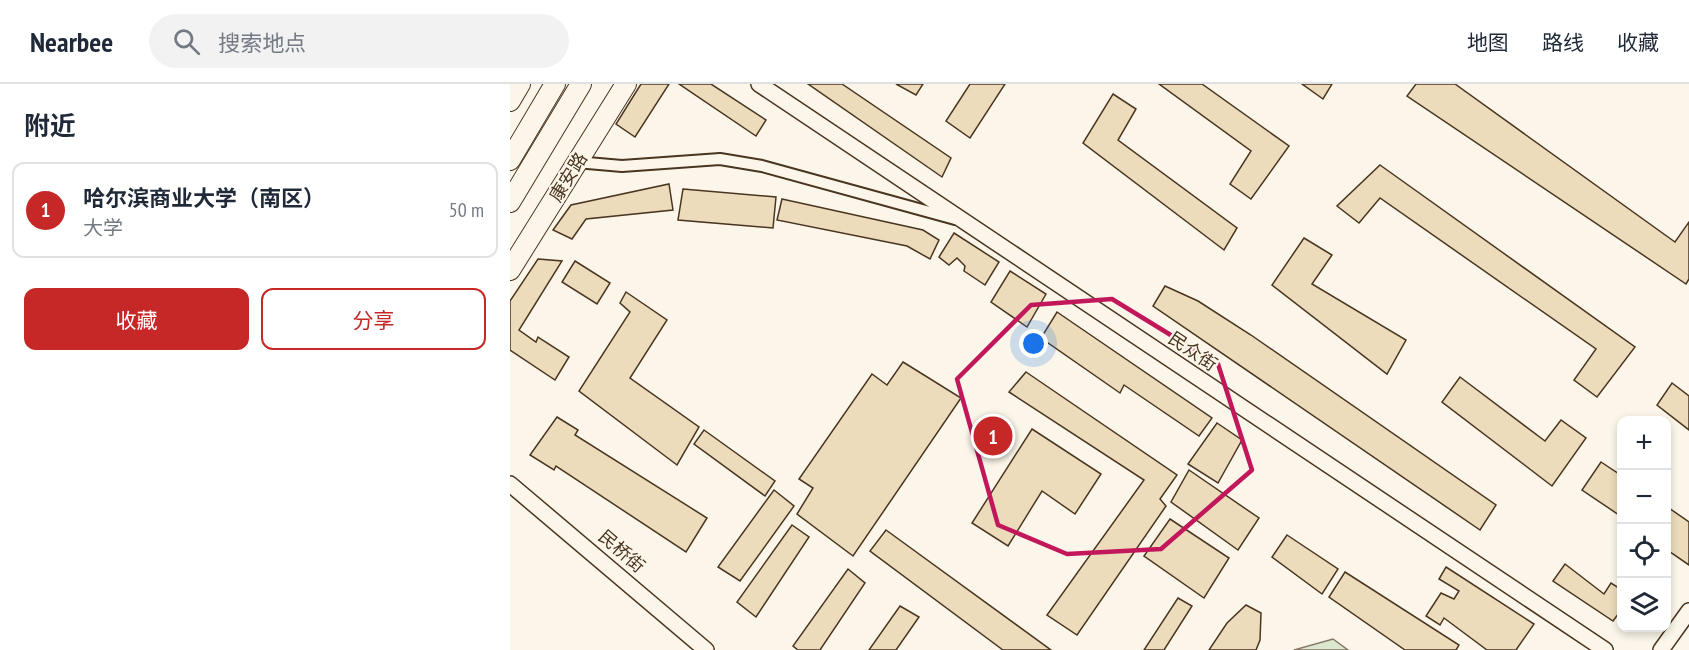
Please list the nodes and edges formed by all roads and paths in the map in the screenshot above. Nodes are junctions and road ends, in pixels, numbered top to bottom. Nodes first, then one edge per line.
1 (520, 84) edge
2 (555, 84) edge
3 (581, 84) edge
4 (626, 84) edge
5 (759, 84) edge
6 (510, 101) edge
7 (510, 160) edge
8 (576, 162) junction
9 (510, 202) edge
10 (963, 222) junction
11 (510, 270) edge
12 (510, 484) edge
13 (1689, 611) edge
14 (706, 650) edge
15 (1605, 650) edge
16 (1661, 650) edge

1 - 6 highway
2 - 7 highway
3 - 9 highway
4 - 8 highway, 康安路
5 - 10 main road, 民众街
8 - 10 street
8 - 11 highway, 康安路
10 - 15 main road, 民众街
12 - 14 main road, 民桥街
13 - 16 main road

